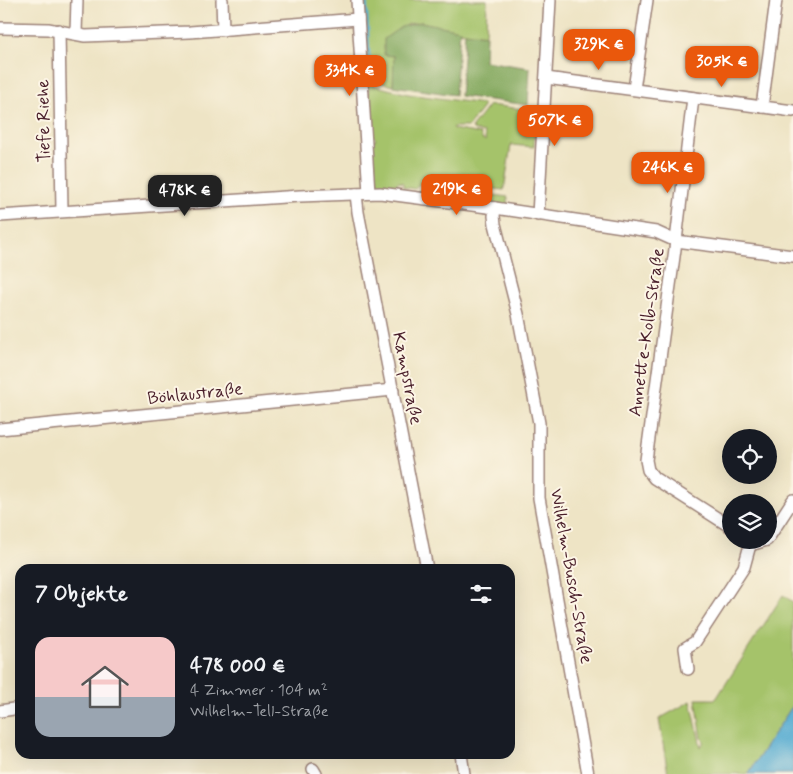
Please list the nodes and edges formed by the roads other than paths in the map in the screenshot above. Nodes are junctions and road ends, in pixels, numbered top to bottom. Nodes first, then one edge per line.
1 (77, 0) edge
2 (222, 0) edge
3 (358, 0) edge
4 (550, 0) edge
5 (647, 0) edge
6 (776, 0) edge
7 (358, 19) junction
8 (0, 28) edge
9 (59, 30) junction
10 (223, 30) junction
11 (76, 33) junction
12 (546, 78) junction
13 (634, 89) junction
14 (693, 98) junction
15 (762, 107) junction
16 (793, 111) edge
17 (368, 193) junction
18 (356, 194) junction
19 (495, 208) junction
20 (62, 211) junction
21 (538, 215) junction
22 (0, 216) edge
23 (676, 241) junction
24 (793, 256) edge
25 (392, 390) junction
26 (0, 429) edge
27 (793, 500) edge
28 (722, 521) edge
29 (777, 524) edge
30 (748, 549) edge
31 (426, 564) edge
32 (688, 669) dead end
33 (15, 709) edge
34 (0, 711) edge
35 (462, 759) edge
36 (464, 774) edge
37 (588, 774) edge

1 - 11 street
2 - 10 street
3 - 7 street
4 - 12 street
5 - 13 street
6 - 15 street
7 - 10 street
7 - 17 street
8 - 9 street
9 - 11 street
9 - 20 street, Tiefe Riehe
10 - 11 street
12 - 13 street
12 - 21 street
13 - 14 street
14 - 15 street
14 - 23 street, Annette-Kolb-Straße
15 - 16 street
17 - 18 street
17 - 19 street
18 - 20 street
18 - 25 street, Kampstraße
19 - 21 street
19 - 37 street, Wilhelm-Busch-Straße
20 - 22 street
21 - 23 street
23 - 24 street
23 - 28 street, Annette-Kolb-Straße
25 - 26 street, Böhlaustraße
25 - 31 street, Kampstraße
27 - 29 street
30 - 32 street
33 - 34 street
35 - 36 street

